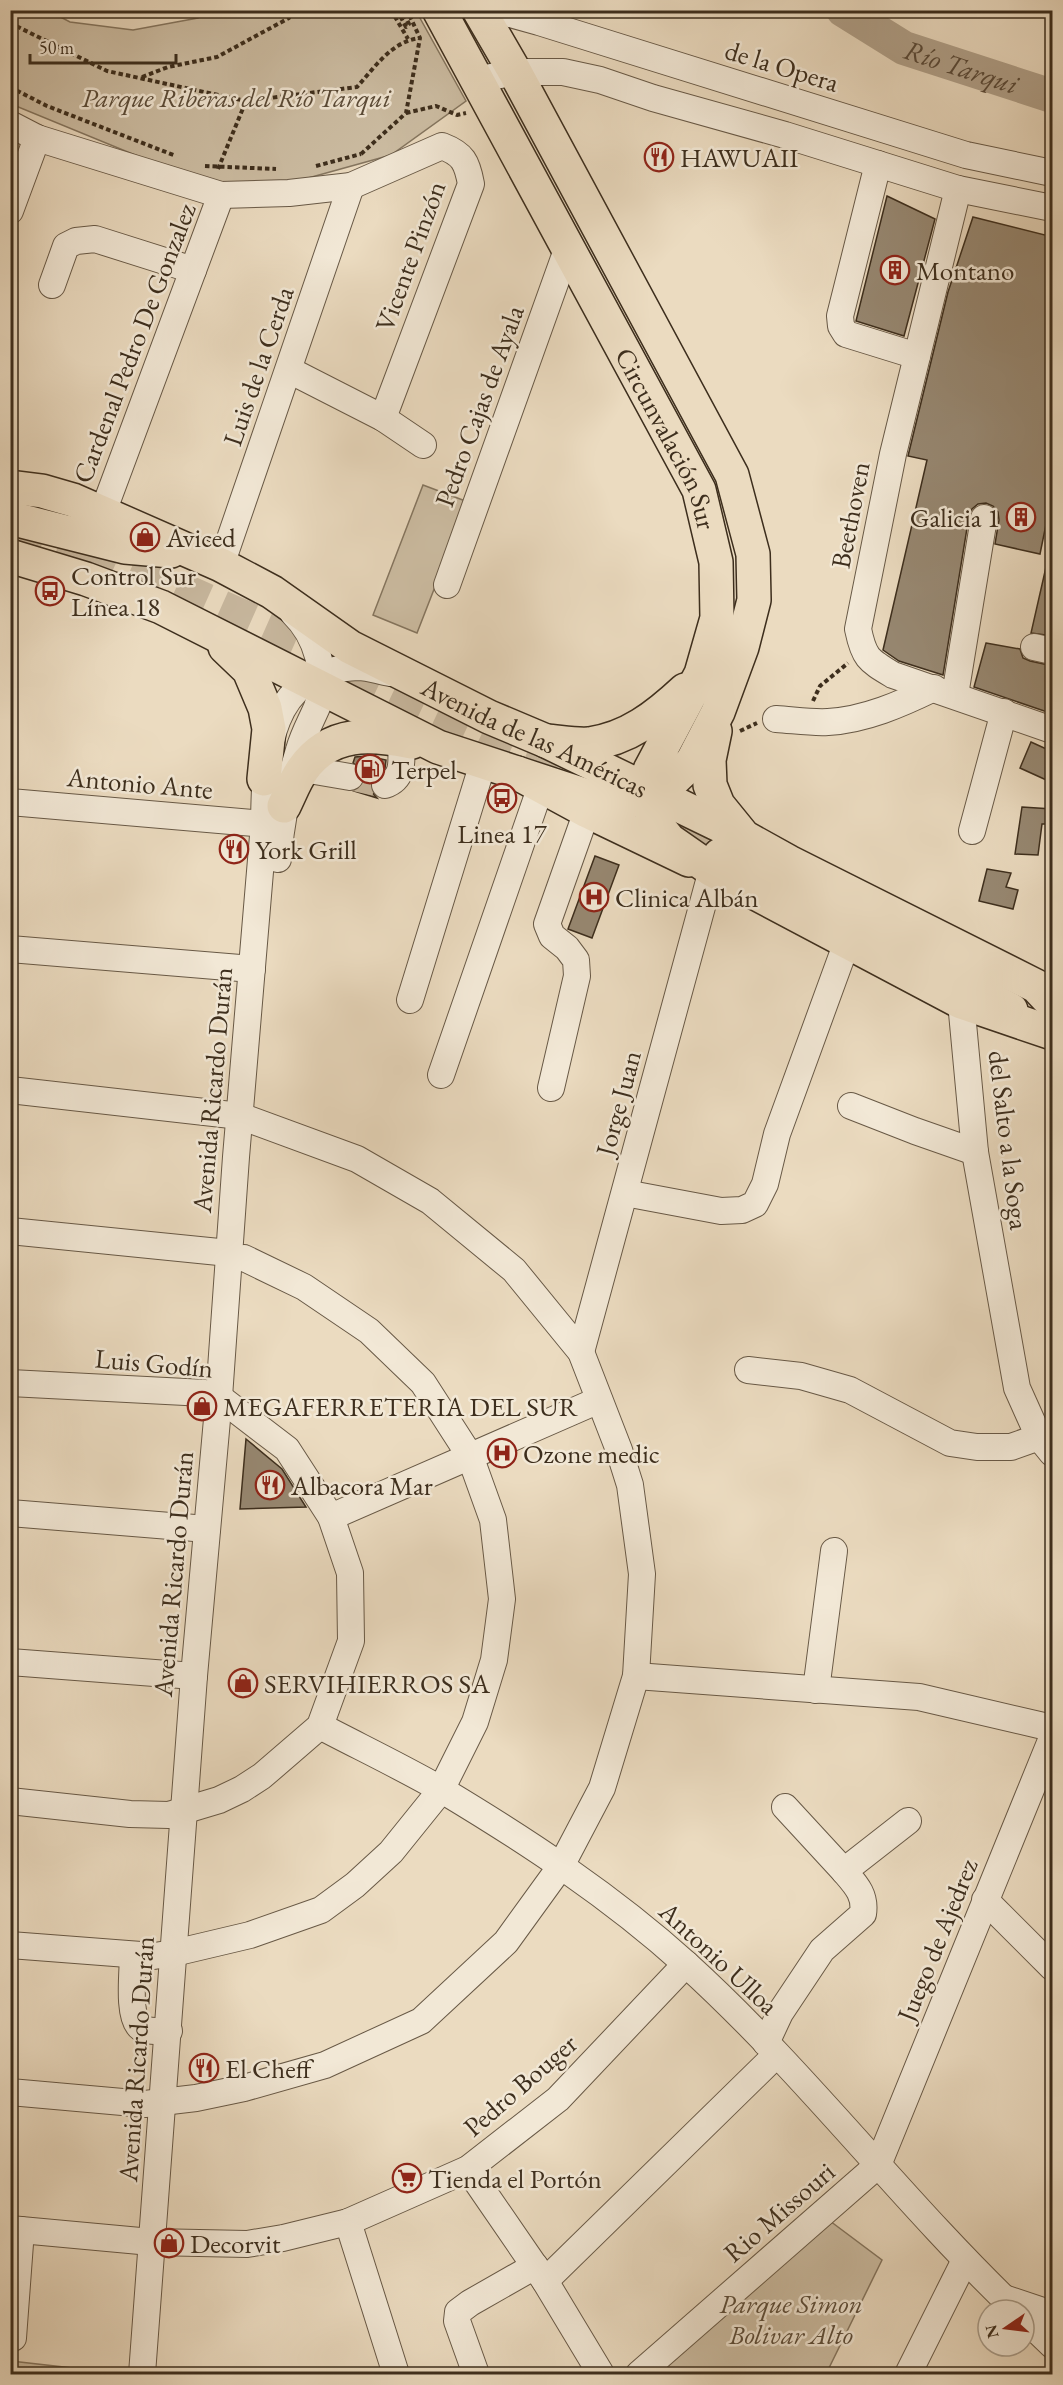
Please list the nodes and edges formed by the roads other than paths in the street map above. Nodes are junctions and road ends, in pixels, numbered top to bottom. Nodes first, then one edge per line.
1 (439, 10) edge
2 (479, 10) edge
3 (496, 10) edge
4 (516, 72) junction
5 (484, 93) junction
6 (10, 124) edge
7 (37, 138) junction
8 (878, 164) junction
9 (1053, 172) edge
10 (351, 186) junction
11 (958, 189) junction
12 (221, 195) junction
13 (1053, 208) edge
14 (10, 211) edge
15 (568, 247) junction
16 (193, 270) junction
17 (52, 285) dead end
18 (917, 356) junction
19 (289, 370) junction
20 (383, 418) junction
21 (423, 445) dead end
22 (10, 479) edge
23 (26, 489) edge
24 (103, 512) junction
25 (10, 518) edge
26 (984, 518) dead end
27 (10, 556) edge
28 (207, 559) junction
29 (447, 585) dead end
30 (272, 592) junction
31 (214, 635) junction
32 (702, 674) junction
33 (316, 680) junction
34 (427, 686) junction
35 (944, 692) junction
36 (718, 711) junction
37 (1004, 712) junction
38 (776, 719) dead end
39 (1053, 730) edge
40 (401, 740) junction
41 (546, 741) junction
42 (438, 747) junction
43 (483, 763) junction
44 (303, 769) junction
45 (350, 777) tunnel mouth
46 (264, 779) junction
47 (529, 780) junction
48 (385, 785) dead end
49 (649, 791) junction
50 (10, 802) edge
51 (587, 812) junction
52 (274, 815) junction
53 (972, 831) dead end
54 (725, 852) junction
55 (847, 942) junction
56 (10, 949) edge
57 (252, 969) junction
58 (410, 1000) dead end
59 (962, 1002) junction
60 (1052, 1019) edge
61 (441, 1075) dead end
62 (551, 1088) dead end
63 (10, 1090) edge
64 (851, 1106) dead end
65 (248, 1119) junction
66 (975, 1152) junction
67 (625, 1193) junction
68 (10, 1232) edge
69 (237, 1255) junction
70 (581, 1352) junction
71 (748, 1370) dead end
72 (10, 1383) edge
73 (599, 1400) junction
74 (226, 1402) junction
75 (1046, 1445) edge
76 (470, 1456) junction
77 (10, 1513) edge
78 (331, 1517) junction
79 (207, 1529) junction
80 (834, 1551) dead end
81 (10, 1662) edge
82 (194, 1676) junction
83 (636, 1676) junction
84 (816, 1690) junction
85 (320, 1726) junction
86 (1053, 1728) edge
87 (1053, 1738) edge
88 (441, 1790) junction
89 (10, 1801) edge
90 (785, 1807) dead end
91 (183, 1812) junction
92 (908, 1821) dead end
93 (561, 1866) junction
94 (844, 1871) junction
95 (986, 1900) junction
96 (10, 1945) edge
97 (180, 1952) junction
98 (134, 1954) junction
99 (686, 1964) junction
100 (1053, 1967) edge
101 (169, 2031) junction
102 (771, 2049) junction
103 (10, 2092) edge
104 (170, 2102) junction
105 (878, 2165) junction
106 (468, 2169) junction
107 (348, 2222) junction
108 (16, 2230) edge
109 (159, 2242) junction
110 (965, 2260) junction
111 (540, 2274) junction
112 (1004, 2298) edge
113 (1036, 2310) edge
114 (1053, 2314) edge
115 (1036, 2329) edge
116 (13, 2338) dead end
117 (1053, 2345) edge
118 (142, 2374) edge
119 (158, 2374) edge
120 (396, 2374) edge
121 (476, 2374) edge
122 (601, 2374) edge
123 (639, 2374) edge
124 (908, 2374) edge

1 - 5 main road, Circunvalación Sur
2 - 4 main road, Circunvalación Sur
3 - 9 street, de la Opera
4 - 5 street
4 - 8 street
4 - 36 main road, Circunvalación Sur
5 - 15 main road, Circunvalación Sur
6 - 7 street, Vicente Pinzón
7 - 12 street, Vicente Pinzón
7 - 14 street
8 - 11 street
8 - 18 street
10 - 12 street, Vicente Pinzón
10 - 19 street, Luis de la Cerda
10 - 20 street, Vicente Pinzón
11 - 13 street
11 - 18 street, Beethoven
12 - 16 street, Cardenal Pedro De Gonzalez
15 - 29 street, Pedro Cajas de Ayala
15 - 32 main road, Circunvalación Sur
16 - 17 street
16 - 24 street, Cardenal Pedro De Gonzalez
18 - 35 street, Beethoven
19 - 20 street
19 - 28 street, Luis de la Cerda
20 - 21 street
22 - 23 main road, Avenida de las Américas
23 - 24 main road, Avenida de las Américas
24 - 28 main road, Avenida de las Américas
25 - 28 main road
26 - 35 street
27 - 31 main road, Avenida de las Américas
28 - 30 main road, Avenida de las Américas
30 - 33 street
30 - 34 main road, Avenida de las Américas
31 - 33 main road, Avenida de las Américas
31 - 46 main road
32 - 41 main road
32 - 49 main road, Circunvalación Sur
33 - 34 street
33 - 42 main road, Avenida de las Américas
33 - 46 street, Avenida Ricardo Durán
33 - 52 street
34 - 41 main road, Avenida de las Américas
35 - 37 street, Beethoven
35 - 38 street
36 - 49 main road
36 - 54 main road
37 - 39 street, Beethoven
37 - 53 street
40 - 42 main road
40 - 44 main road
40 - 48 street
41 - 49 main road, Avenida de las Américas
42 - 43 main road, Avenida de las Américas
43 - 47 main road, Avenida de las Américas
43 - 58 street
44 - 45 street
44 - 52 main road
46 - 52 street, Avenida Ricardo Durán
47 - 49 main road
47 - 51 main road, Avenida de las Américas
47 - 61 street
49 - 54 main road, Avenida de las Américas
49 - 54 main road, Circunvalación Sur
50 - 52 street, Antonio Ante
51 - 54 main road, Avenida de las Américas
51 - 62 street
52 - 57 street, Avenida Ricardo Durán
52 - 65 street, Avenida Ricardo Durán
54 - 55 main road, Avenida de las Américas
54 - 60 main road, Avenida de las Américas
54 - 67 street, Jorge Juan
55 - 59 main road, Avenida de las Américas
55 - 67 street
56 - 57 street
57 - 65 street, Avenida Ricardo Durán
59 - 60 main road, Avenida de las Américas
59 - 66 street, del Salto a la Soga
63 - 65 street
64 - 66 street
65 - 69 street, Avenida Ricardo Durán
65 - 70 street
66 - 75 street, del Salto a la Soga
67 - 70 street, Jorge Juan
68 - 69 street
69 - 74 street, Avenida Ricardo Durán
69 - 76 street
70 - 73 street
71 - 75 street
72 - 74 street, Luis Godín
73 - 76 street
73 - 83 street
74 - 78 street, Luis Godín
74 - 79 street, Avenida Ricardo Durán
74 - 91 street, Avenida Ricardo Durán
76 - 78 street
76 - 88 street
77 - 79 street
78 - 85 street, Luis Godín
79 - 82 street, Avenida Ricardo Durán
80 - 84 street
81 - 82 street
82 - 91 street, Avenida Ricardo Durán
83 - 84 street
83 - 93 street
84 - 86 street
85 - 88 street, Antonio Ulloa
85 - 91 street, Luis Godín
87 - 95 street, Juego de Ajedrez
88 - 93 street, Antonio Ulloa
88 - 97 street
89 - 91 street, Luis Godín
90 - 94 street
91 - 97 street, Avenida Ricardo Durán
92 - 94 street
93 - 99 street, Antonio Ulloa
93 - 104 street
94 - 102 street
95 - 100 street
95 - 105 street, Juego de Ajedrez
96 - 98 street
97 - 98 street
97 - 101 street, Avenida Ricardo Durán
97 - 104 street, Avenida Ricardo Durán
98 - 101 street
99 - 102 street, Antonio Ulloa
99 - 106 street, Pedro Bouger
101 - 104 street, Avenida Ricardo Durán
102 - 105 street, Antonio Ulloa
102 - 111 street
103 - 104 street
104 - 109 street, Avenida Ricardo Durán
105 - 110 street, Antonio Ulloa
105 - 123 street, Rio Missouri
106 - 107 street, Pedro Bouger
106 - 111 street
107 - 109 street, Pedro Bouger
107 - 120 street
108 - 109 street, Pedro Bouger
108 - 116 street
109 - 118 street, Avenida Ricardo Durán
109 - 119 street, Avenida Ricardo Durán
110 - 112 street, Antonio Ulloa
110 - 124 street
111 - 121 street
111 - 122 street
113 - 114 street
115 - 117 street

